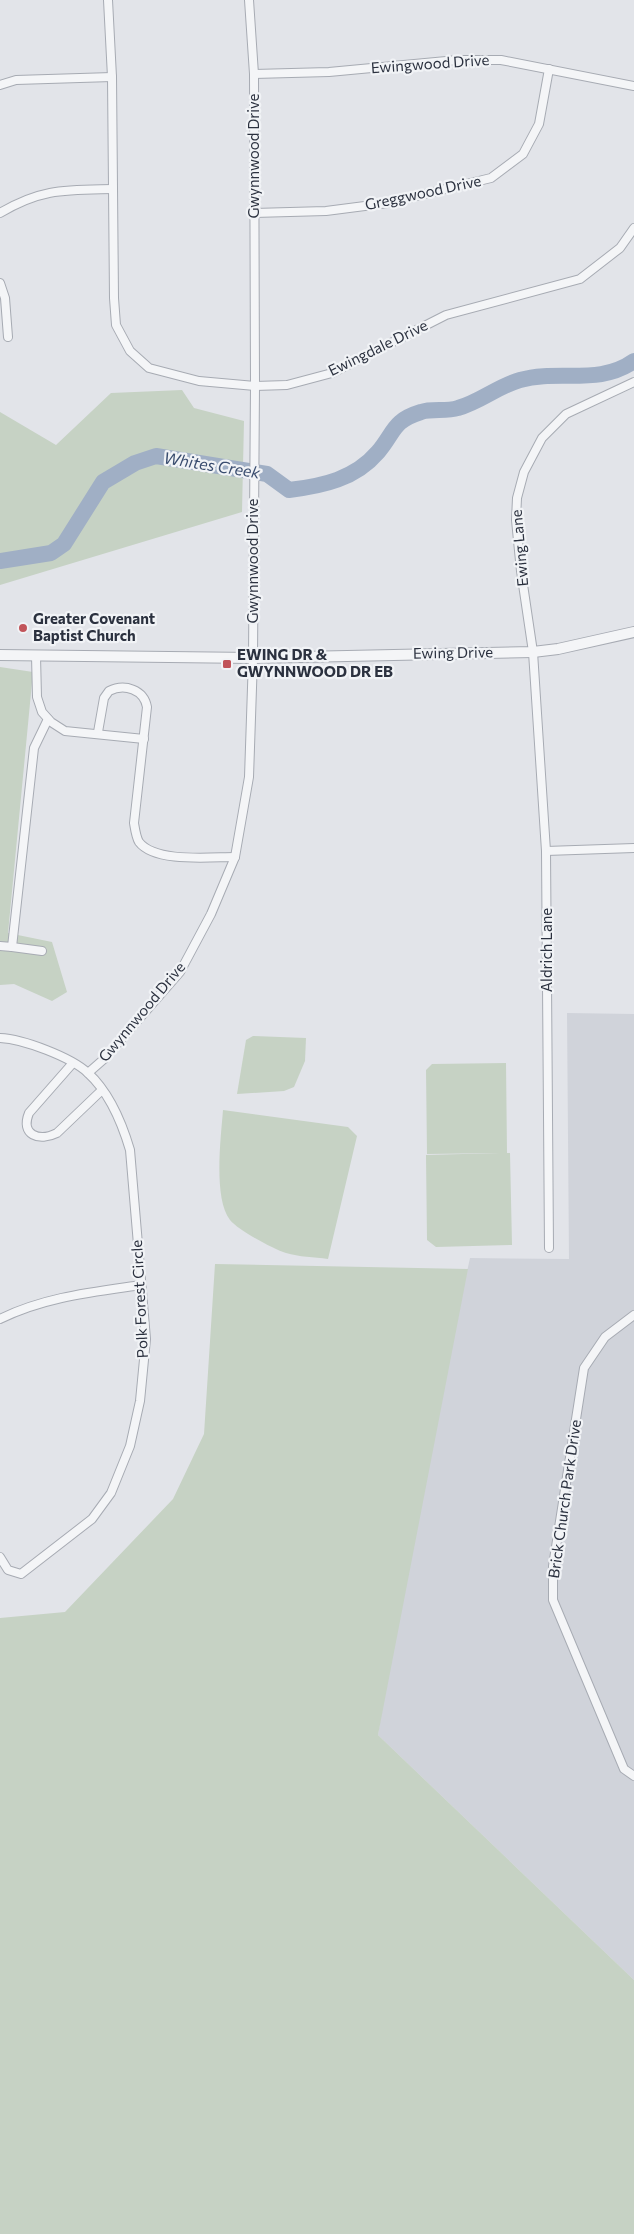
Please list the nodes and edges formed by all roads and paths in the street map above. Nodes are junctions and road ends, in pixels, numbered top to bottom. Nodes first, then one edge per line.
1 (108, 0) edge
2 (249, 0) edge
3 (549, 69) junction
4 (254, 74) junction
5 (112, 77) junction
6 (0, 85) edge
7 (634, 86) edge
8 (113, 189) junction
9 (0, 213) edge
10 (254, 213) junction
11 (634, 228) edge
12 (0, 283) edge
13 (8, 337) dead end
14 (634, 382) edge
15 (255, 386) junction
16 (634, 632) edge
17 (533, 652) junction
18 (0, 655) edge
19 (36, 656) junction
20 (252, 658) junction
21 (48, 719) junction
22 (98, 732) junction
23 (144, 739) junction
24 (634, 848) edge
25 (546, 851) junction
26 (235, 857) junction
27 (0, 946) edge
28 (12, 947) junction
29 (42, 951) dead end
30 (0, 1038) edge
31 (72, 1064) junction
32 (88, 1073) junction
33 (102, 1090) junction
34 (548, 1248) dead end
35 (141, 1285) junction
36 (634, 1315) edge
37 (0, 1319) edge
38 (0, 1557) edge
39 (634, 1776) edge

1 - 5 street, Ewingdale Drive
2 - 4 street, Gwynnwood Drive
3 - 4 street, Ewingwood Drive
3 - 7 street, Ewingwood Drive
3 - 10 street, Greggwood Drive
4 - 10 street, Gwynnwood Drive
5 - 6 street
5 - 8 street, Ewingdale Drive
8 - 9 street
8 - 15 street, Ewingdale Drive
10 - 15 street, Gwynnwood Drive
11 - 15 street, Ewingdale Drive
12 - 13 street
14 - 17 street, Ewing Lane
15 - 20 street, Gwynnwood Drive
16 - 17 street, Ewing Drive
17 - 20 street, Ewing Drive
17 - 25 street, Aldrich Lane
18 - 19 street, Ewing Drive
19 - 20 street, Ewing Drive
19 - 21 street
20 - 26 street, Gwynnwood Drive
21 - 22 street
21 - 28 street
22 - 23 street
22 - 23 street
23 - 26 street
24 - 25 street
25 - 34 street, Aldrich Lane
26 - 32 street, Gwynnwood Drive
27 - 28 street
28 - 29 street
30 - 31 street, Polk Forest Circle
31 - 32 street, Polk Forest Circle
31 - 33 street
32 - 33 street, Polk Forest Circle
33 - 35 street, Polk Forest Circle
35 - 37 street
35 - 38 street, Polk Forest Circle
36 - 39 street, Brick Church Park Drive

